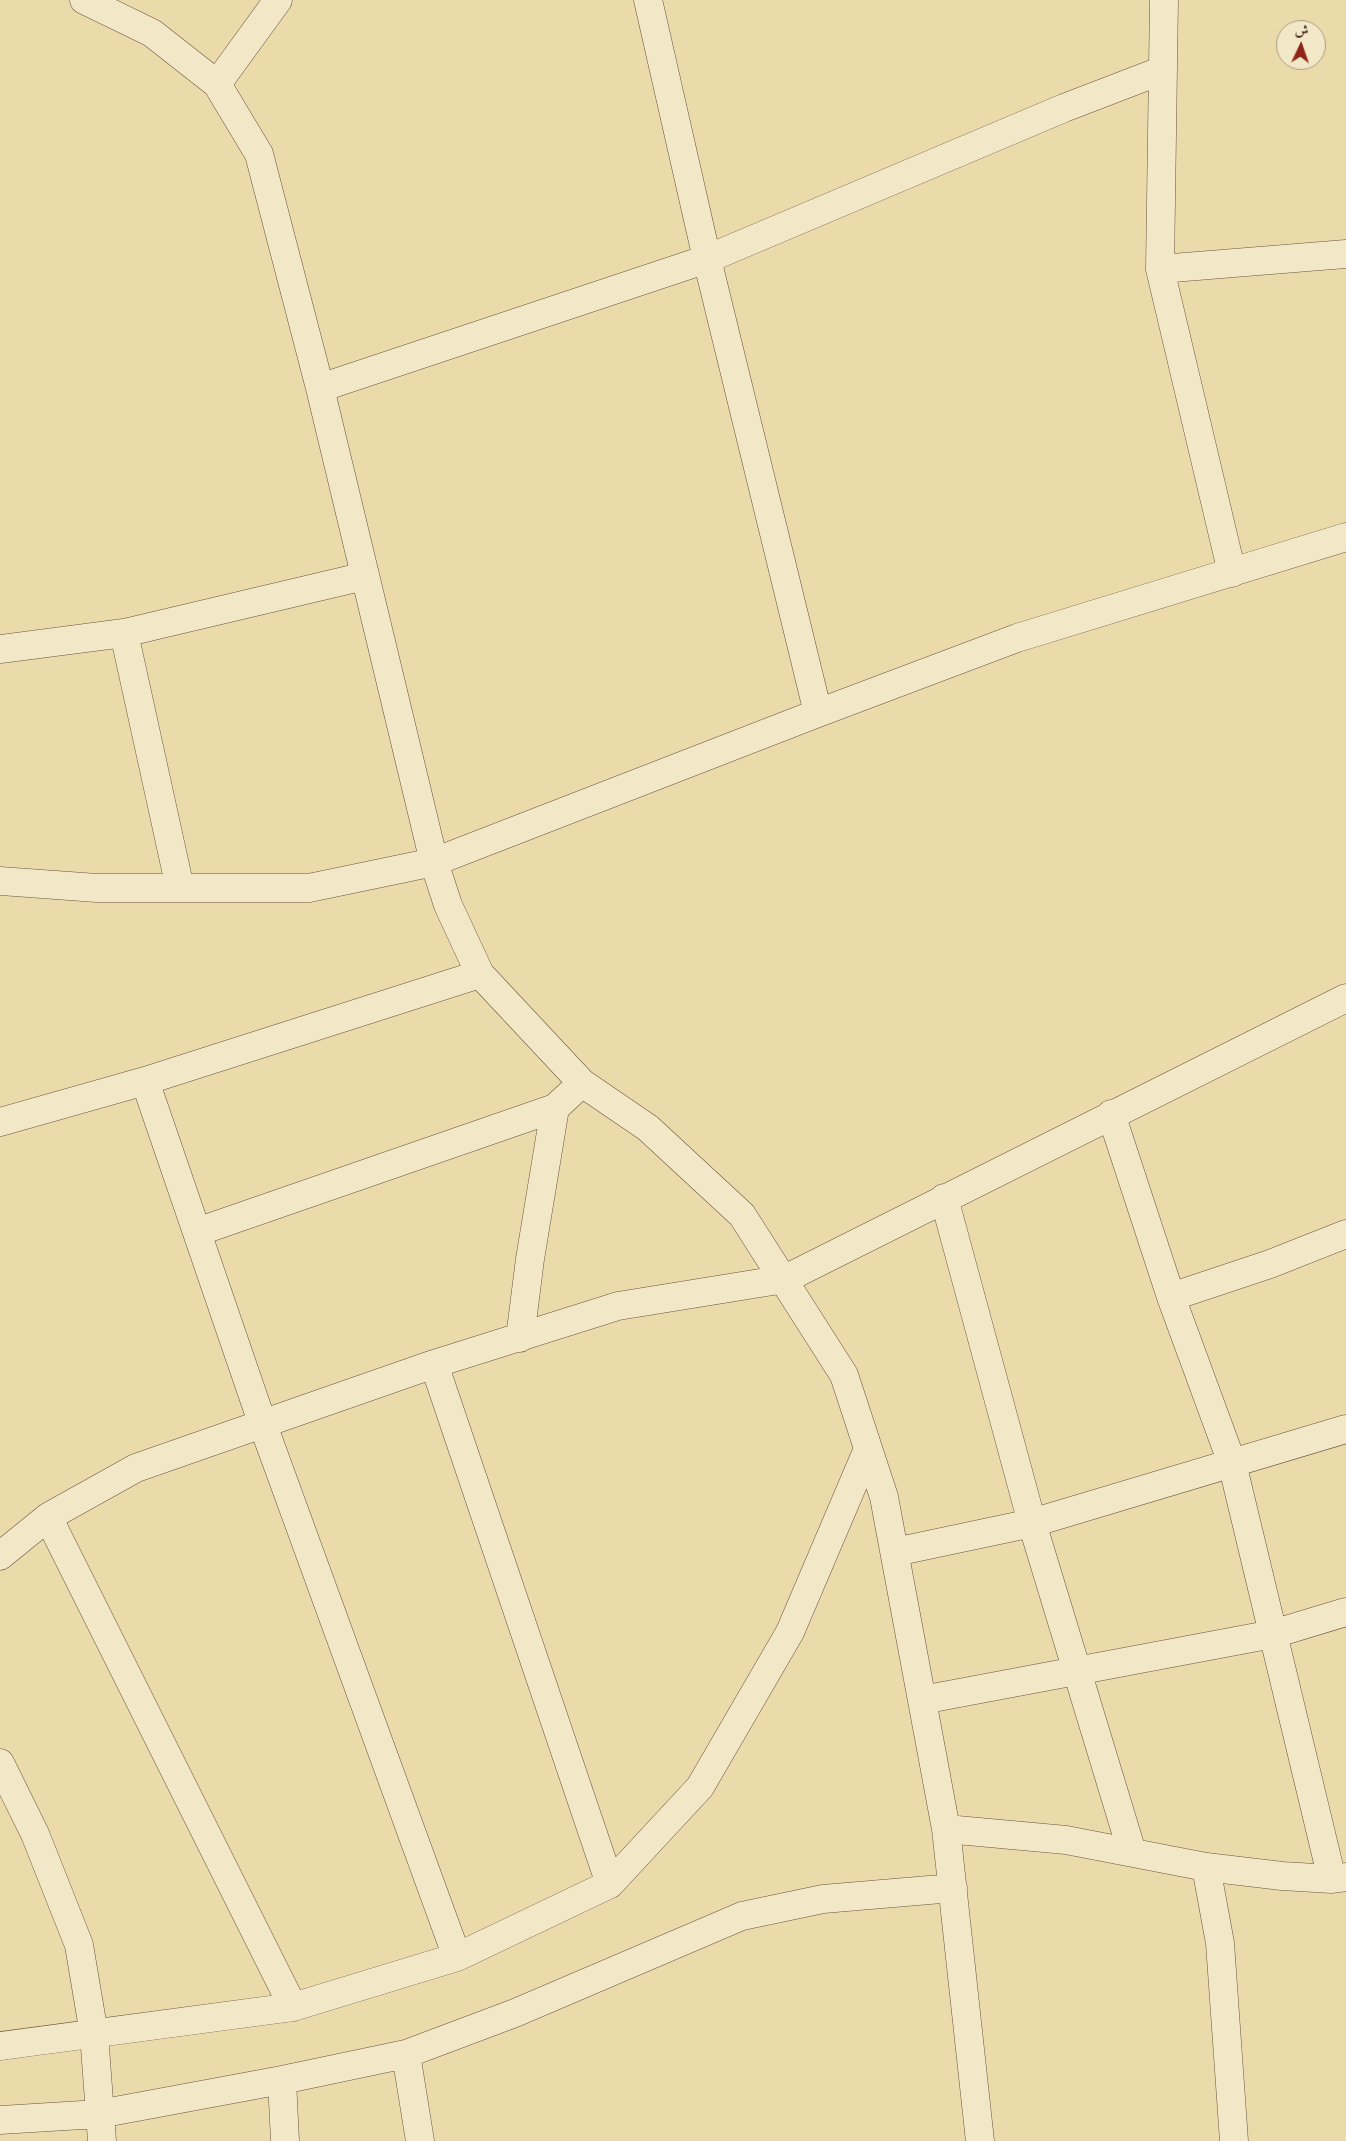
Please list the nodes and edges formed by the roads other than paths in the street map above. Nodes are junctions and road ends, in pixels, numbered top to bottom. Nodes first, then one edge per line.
1 (84, 0) edge
2 (278, 0) edge
3 (648, 0) edge
4 (1164, 0) edge
5 (1163, 70) junction
6 (217, 84) junction
7 (1346, 254) edge
8 (707, 259) junction
9 (1160, 269) junction
10 (320, 388) junction
11 (1346, 537) edge
12 (1232, 573) junction
13 (365, 576) junction
14 (124, 633) junction
15 (0, 649) edge
16 (818, 713) junction
17 (434, 862) junction
18 (0, 881) edge
19 (180, 888) junction
20 (480, 974) junction
21 (1346, 998) edge
22 (145, 1081) junction
23 (582, 1082) junction
24 (554, 1108) junction
25 (1110, 1114) junction
26 (0, 1122) edge
27 (944, 1198) junction
28 (197, 1232) junction
29 (1346, 1234) edge
30 (785, 1279) junction
31 (1171, 1297) junction
32 (520, 1338) junction
33 (434, 1364) junction
34 (263, 1425) junction
35 (1346, 1429) edge
36 (868, 1449) junction
37 (1232, 1463) junction
38 (48, 1517) junction
39 (1032, 1522) junction
40 (895, 1552) junction
41 (0, 1556) edge
42 (1346, 1612) edge
43 (1274, 1634) junction
44 (1077, 1671) junction
45 (922, 1700) junction
46 (0, 1763) edge
47 (946, 1829) junction
48 (1132, 1852) junction
49 (1206, 1867) junction
50 (1339, 1878) edge
51 (610, 1884) junction
52 (952, 1888) junction
53 (457, 1957) junction
54 (293, 2007) junction
55 (94, 2034) junction
56 (0, 2046) edge
57 (406, 2054) junction
58 (282, 2080) junction
59 (99, 2114) junction
60 (0, 2120) edge
61 (102, 2141) edge
62 (285, 2141) edge
63 (420, 2141) edge
64 (980, 2141) edge
65 (1234, 2141) edge

1 - 6 street
2 - 6 street
3 - 8 street
4 - 5 street
5 - 8 street
5 - 9 street
6 - 10 street
7 - 9 street
8 - 10 street
8 - 16 street
9 - 12 street
10 - 13 street
11 - 12 street
12 - 16 street
13 - 14 street
13 - 17 street
14 - 15 street
14 - 19 street
16 - 17 street
17 - 19 street
17 - 20 street
18 - 19 street
20 - 22 street
20 - 23 street
21 - 25 street
22 - 26 street
22 - 28 street
23 - 24 street
23 - 30 street
24 - 28 street
24 - 32 street
25 - 27 street
25 - 31 street
27 - 30 street
27 - 39 street
28 - 34 street
29 - 31 street
30 - 32 street
30 - 36 street
31 - 37 street
32 - 33 street
33 - 34 street
33 - 51 street
34 - 38 street
34 - 53 street
35 - 37 street
36 - 40 street
36 - 51 street
37 - 39 street
37 - 43 street
38 - 41 street
38 - 54 street
39 - 40 street
39 - 44 street
40 - 45 street
42 - 43 street
43 - 44 street
43 - 50 street
44 - 45 street
44 - 48 street
45 - 47 street
46 - 55 street
47 - 48 street
47 - 52 street
48 - 49 street
49 - 50 street
49 - 65 street
51 - 53 street
52 - 57 street
52 - 64 street
53 - 54 street
54 - 55 street
55 - 56 street
55 - 59 street
57 - 58 street
57 - 63 street
58 - 59 street
58 - 62 street
59 - 60 street
59 - 61 street

